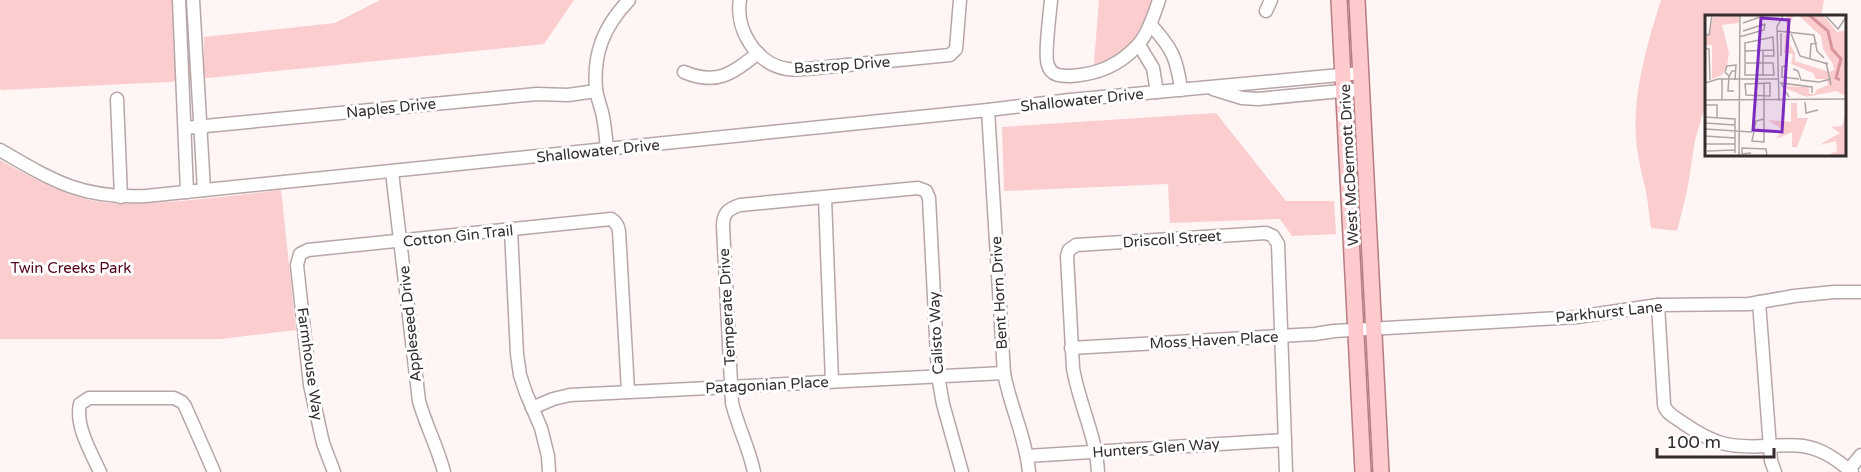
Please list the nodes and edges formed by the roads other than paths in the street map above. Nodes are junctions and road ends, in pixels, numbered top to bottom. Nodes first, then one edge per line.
1 (179, 0) edge
2 (194, 0) edge
3 (629, 0) edge
4 (740, 0) edge
5 (960, 0) edge
6 (1051, 0) edge
7 (1159, 0) edge
8 (1339, 0) edge
9 (1357, 0) edge
10 (1150, 24) junction
11 (1139, 45) junction
12 (758, 53) junction
13 (196, 68) junction
14 (182, 69) junction
15 (684, 72) dead end
16 (1361, 73) junction
17 (1344, 74) junction
18 (1282, 80) junction
19 (1206, 87) junction
20 (1362, 89) junction
21 (1181, 90) junction
22 (1345, 90) junction
23 (596, 91) junction
24 (1157, 92) junction
25 (117, 99) dead end
26 (1267, 99) junction
27 (988, 110) junction
28 (200, 127) junction
29 (185, 128) junction
30 (0, 150) edge
31 (607, 150) junction
32 (1367, 165) junction
33 (1348, 166) junction
34 (392, 172) junction
35 (204, 190) junction
36 (188, 192) junction
37 (121, 197) junction
38 (825, 198) junction
39 (511, 230) junction
40 (400, 242) junction
41 (300, 254) joint
42 (1861, 292) edge
43 (1760, 302) junction
44 (1658, 305) junction
45 (1356, 330) junction
46 (1374, 330) junction
47 (1282, 336) junction
48 (1071, 348) junction
49 (1004, 373) junction
50 (938, 376) junction
51 (832, 381) junction
52 (730, 386) junction
53 (628, 391) junction
54 (532, 408) junction
55 (1285, 440) junction
56 (1770, 446) junction
57 (1095, 451) junction
58 (1861, 455) edge
59 (1027, 456) junction
60 (100, 472) edge
61 (214, 472) edge
62 (334, 472) edge
63 (444, 472) edge
64 (549, 472) edge
65 (754, 472) edge
66 (962, 472) edge
67 (1029, 472) edge
68 (1098, 472) edge
69 (1286, 472) edge
70 (1363, 472) edge
71 (1381, 472) edge
72 (1775, 472) edge
73 (1851, 472) edge

1 - 14 street
2 - 13 street
3 - 23 street
4 - 12 street, Bastrop Drive
5 - 12 street, Bastrop Drive
6 - 11 street
7 - 10 street
8 - 17 main road, West McDermott Drive
9 - 16 main road, West McDermott Drive
10 - 11 street
10 - 21 street
11 - 24 street
12 - 15 street
13 - 14 street
13 - 28 street
14 - 29 street
16 - 17 street, Shallowater Drive
16 - 20 main road, West McDermott Drive
17 - 18 street, Shallowater Drive
17 - 22 main road, West McDermott Drive
18 - 19 street, Shallowater Drive
18 - 26 street
19 - 21 street, Shallowater Drive
19 - 26 street, Shallowater Drive
20 - 22 street, Shallowater Drive
20 - 32 main road, West McDermott Drive
21 - 24 street, Shallowater Drive
22 - 26 street, Shallowater Drive
22 - 33 main road, West McDermott Drive
23 - 28 street, Naples Drive
23 - 31 street
24 - 27 street, Shallowater Drive
25 - 37 street
27 - 31 street, Shallowater Drive
27 - 49 street, Bent Horn Drive
28 - 29 street, Naples Drive
28 - 35 street
29 - 36 street
30 - 37 street, Shallowater Drive
31 - 34 street, Shallowater Drive
32 - 33 main road
32 - 46 main road, West McDermott Drive
33 - 45 main road, West McDermott Drive
34 - 35 street, Shallowater Drive
34 - 40 street, Appleseed Drive
35 - 36 street, Shallowater Drive
36 - 37 street, Shallowater Drive
38 - 50 street, Calisto Way
38 - 51 street
38 - 52 street, Temperate Drive
39 - 40 street, Cotton Gin Trail
39 - 53 street, Cotton Gin Trail
39 - 54 street
40 - 41 street, Cotton Gin Trail
40 - 63 street, Appleseed Drive
41 - 62 street, Farmhouse Way
42 - 43 street, Parkhurst Lane
43 - 44 street, Parkhurst Lane
43 - 56 street
44 - 46 street, Parkhurst Lane
44 - 56 street
45 - 46 street, Parkhurst Lane
45 - 47 street, Moss Haven Place
45 - 70 main road, West McDermott Drive
46 - 71 main road, West McDermott Drive
47 - 48 street, Moss Haven Place
47 - 48 street, Driscoll Street
47 - 55 street
48 - 57 street
49 - 50 street, Patagonian Place
49 - 59 street, Bent Horn Drive
50 - 51 street, Patagonian Place
50 - 66 street, Calisto Way
51 - 52 street, Patagonian Place
52 - 53 street, Patagonian Place
52 - 65 street, Temperate Drive
53 - 54 street, Patagonian Place
54 - 64 street
55 - 57 street, Hunters Glen Way
55 - 69 street
56 - 72 street
56 - 73 street
57 - 59 street, Hunters Glen Way
57 - 68 street
58 - 73 street
59 - 67 street, Bent Horn Drive
60 - 61 street

